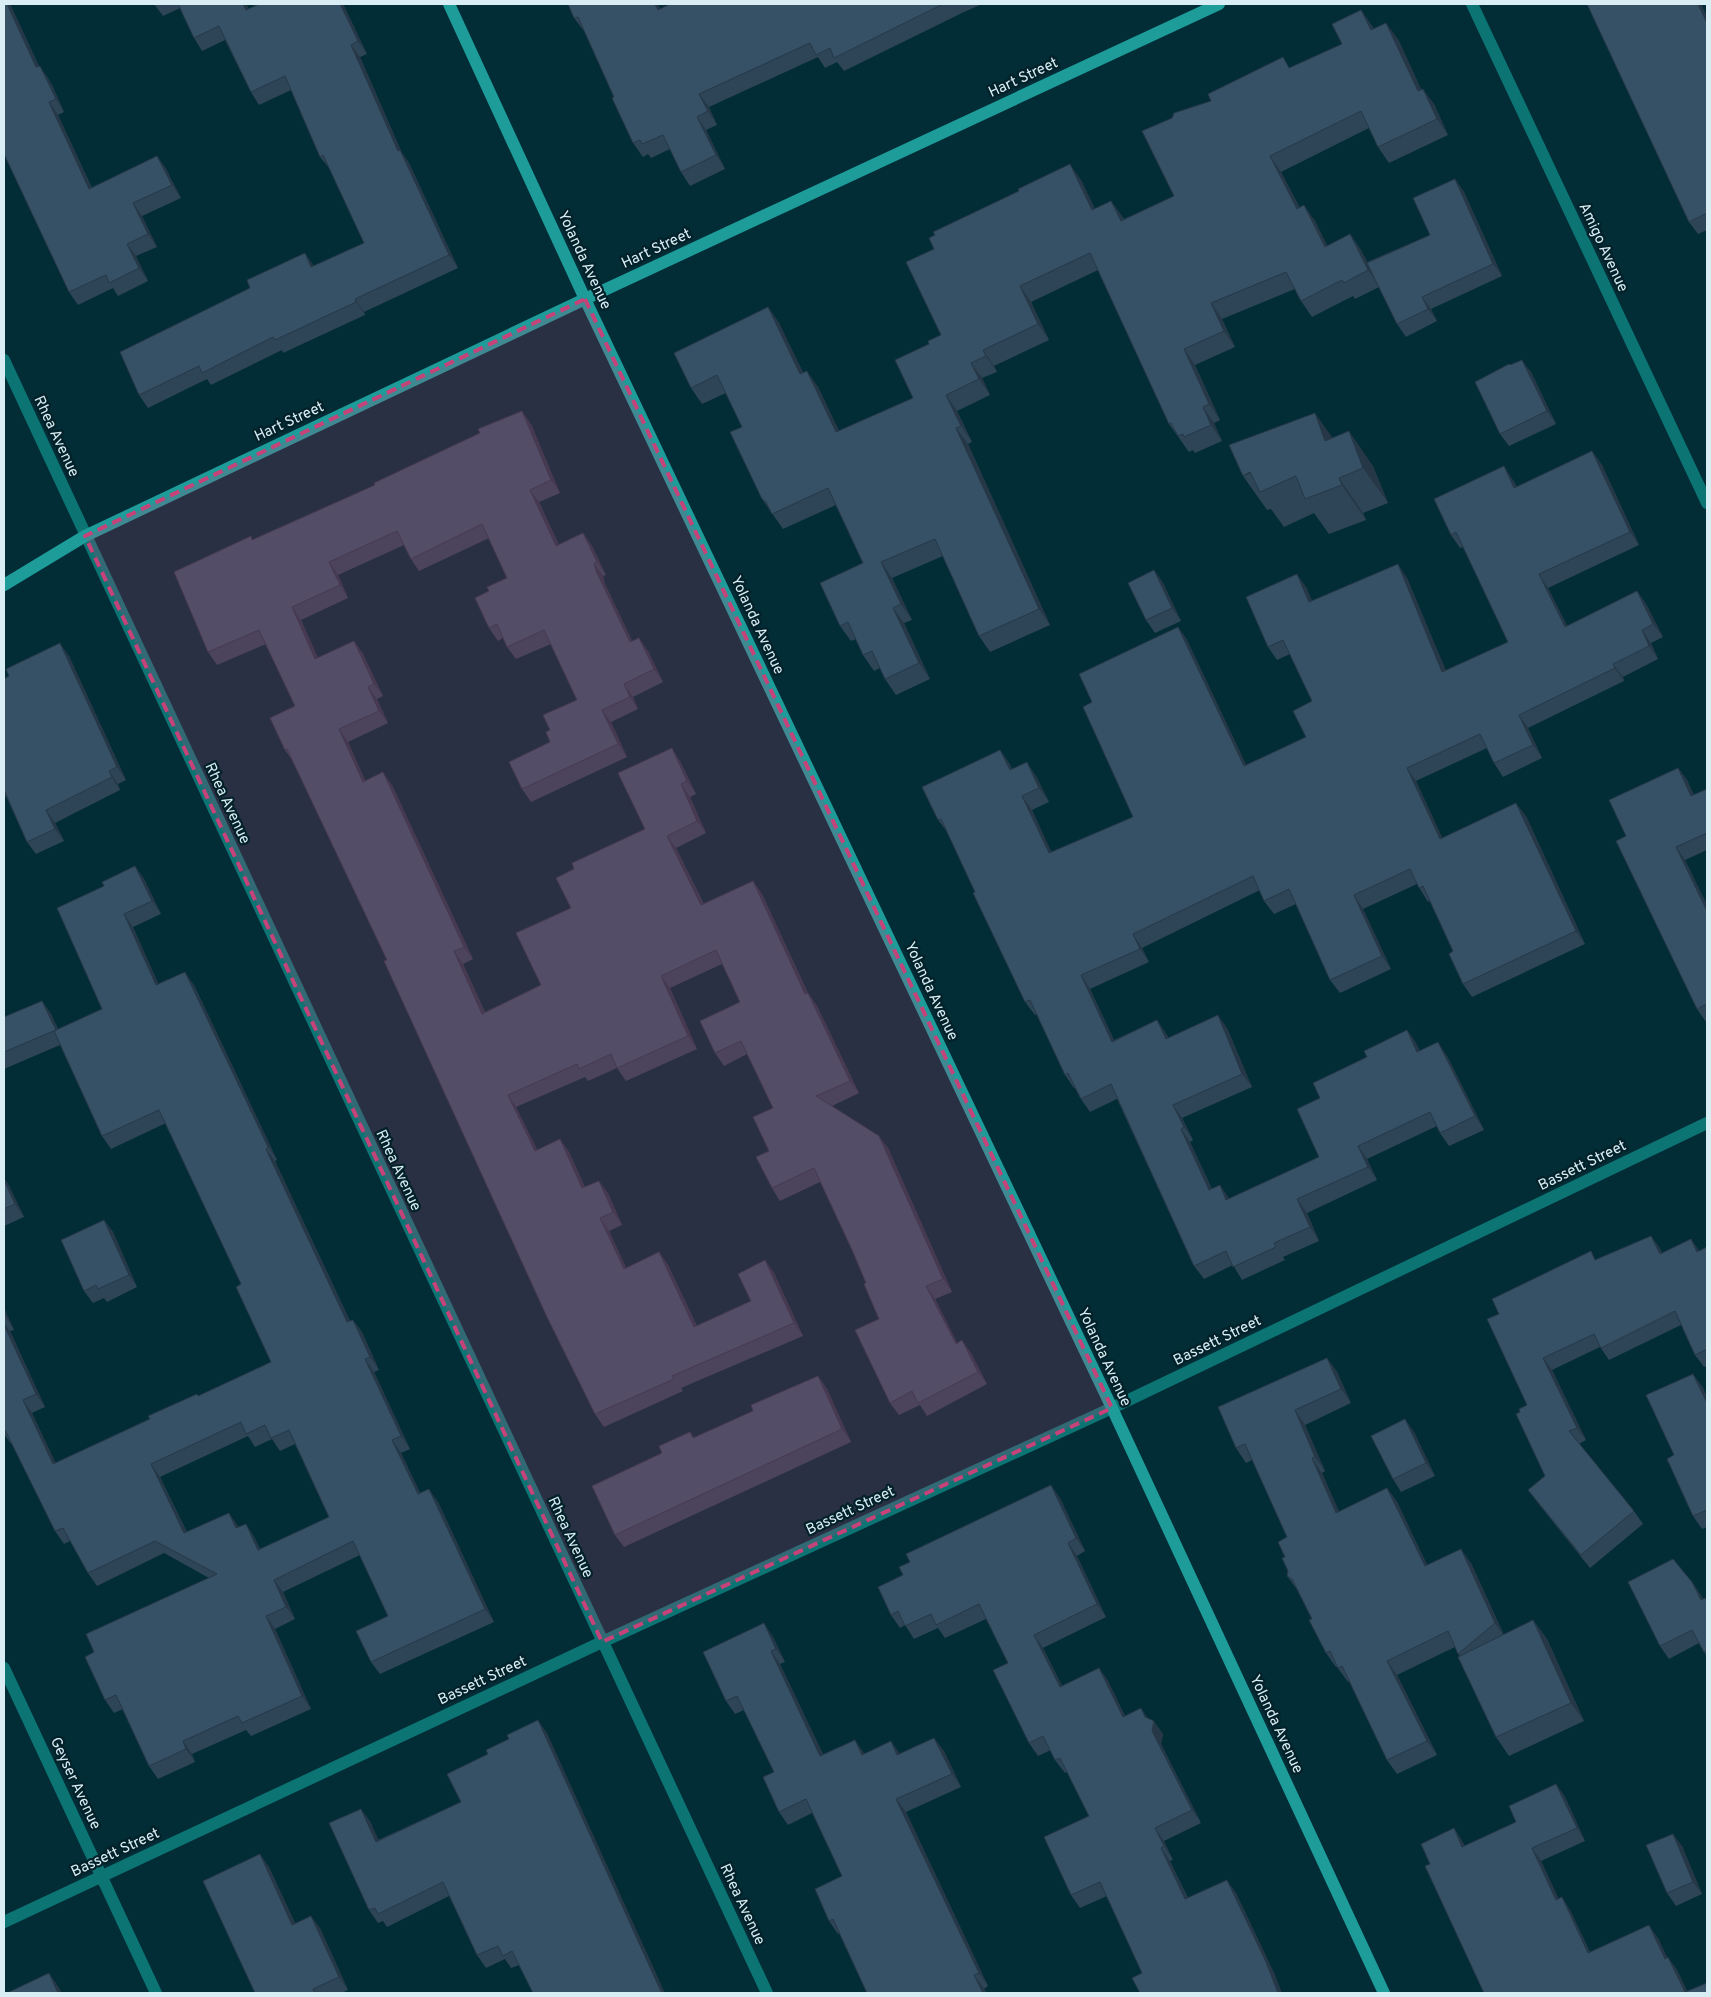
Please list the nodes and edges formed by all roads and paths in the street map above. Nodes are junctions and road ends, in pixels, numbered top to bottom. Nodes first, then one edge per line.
1 (449, 4) edge
2 (1219, 4) edge
3 (1472, 4) edge
4 (585, 299) junction
5 (4, 360) edge
6 (1707, 503) edge
7 (85, 536) junction
8 (4, 585) edge
9 (1707, 1124) edge
10 (1112, 1408) junction
11 (602, 1642) junction
12 (4, 1668) edge
13 (101, 1876) junction
14 (4, 1922) edge
15 (156, 1993) edge
16 (768, 1993) edge
17 (1384, 1993) edge

1 - 4 street, Yolanda Avenue
2 - 4 street, Hart Street
3 - 6 street, Amigo Avenue
4 - 7 street, Hart Street
4 - 10 street, Yolanda Avenue
5 - 7 street, Rhea Avenue
7 - 8 street, Hart Street
7 - 11 street, Rhea Avenue
9 - 10 street, Bassett Street
10 - 11 street, Bassett Street
10 - 17 street, Yolanda Avenue
11 - 13 street, Bassett Street
11 - 16 street, Rhea Avenue
12 - 13 street, Geyser Avenue
13 - 14 street, Bassett Street
13 - 15 street, Geyser Avenue

